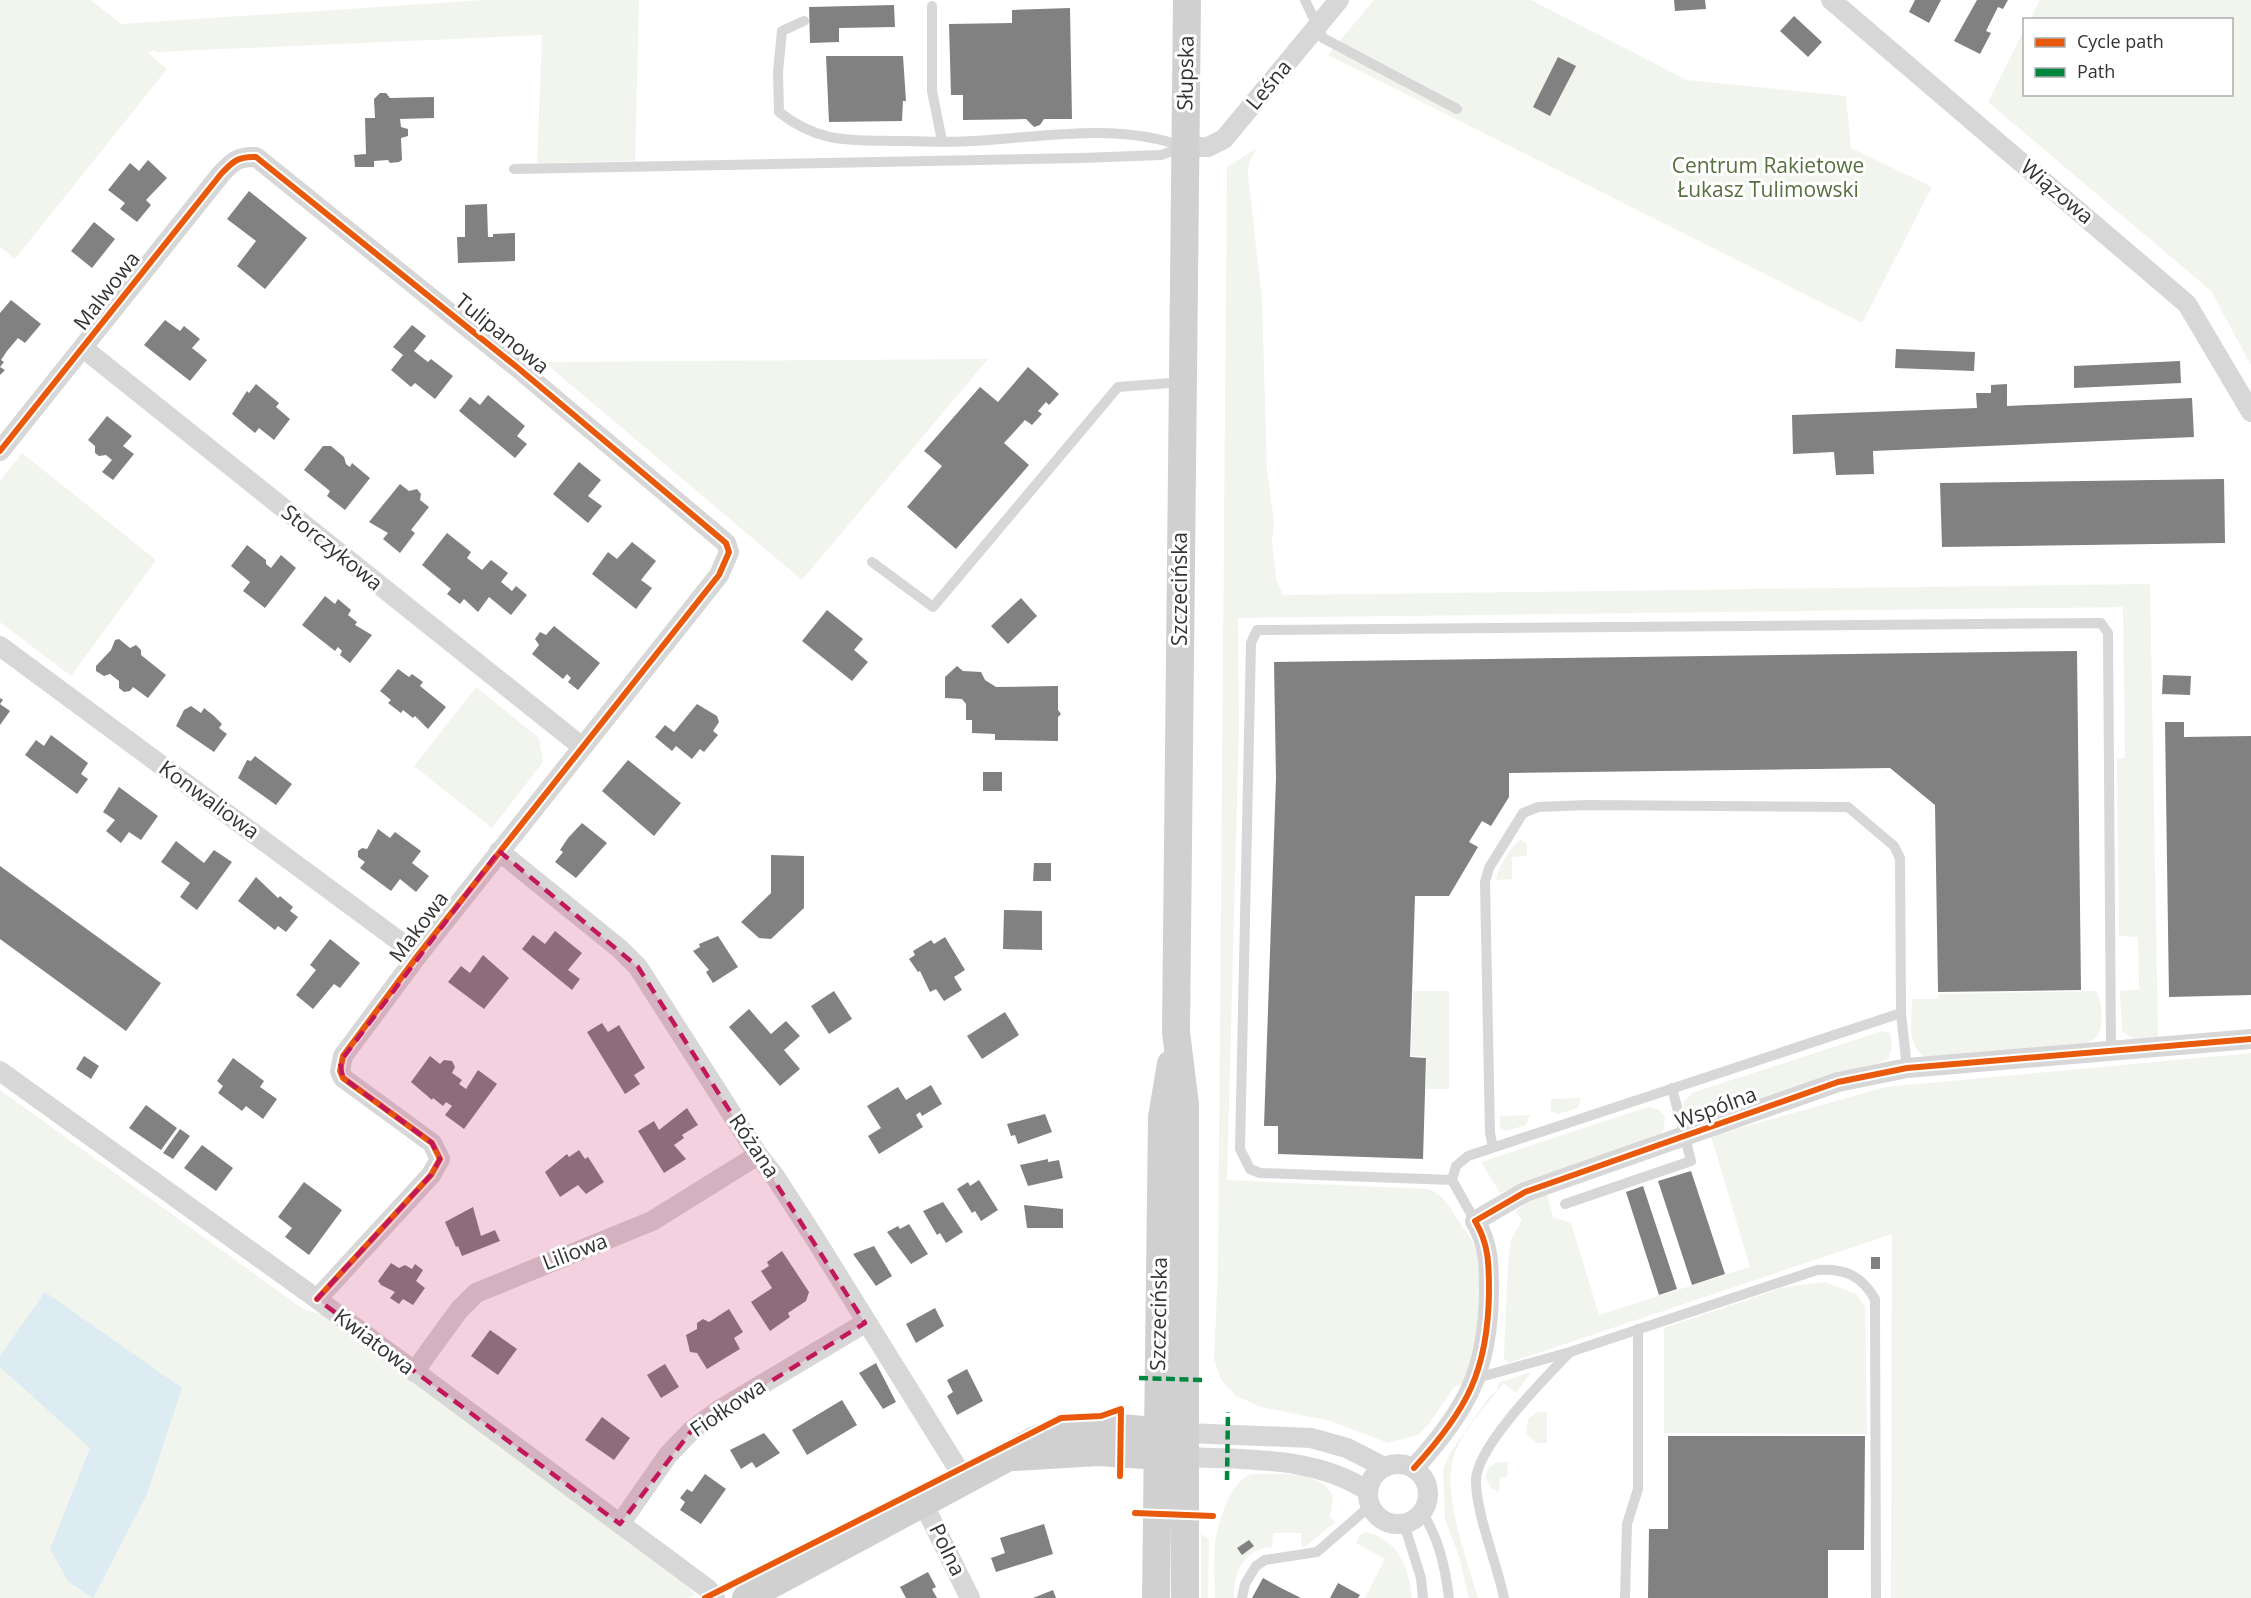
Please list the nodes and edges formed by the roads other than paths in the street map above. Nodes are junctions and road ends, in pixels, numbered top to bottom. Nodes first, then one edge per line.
1 (1187, 0) edge
2 (1305, 0) edge
3 (1339, 0) edge
4 (1831, 0) edge
5 (932, 6) dead end
6 (804, 21) dead end
7 (1317, 27) junction
8 (1457, 109) dead end
9 (942, 141) junction
10 (1185, 147) junction
11 (243, 156) joint
12 (514, 169) dead end
13 (83, 348) junction
14 (1184, 382) junction
15 (2251, 412) edge
16 (0, 452) edge
17 (729, 552) joint
18 (872, 562) dead end
19 (0, 646) edge
20 (581, 746) junction
21 (499, 850) junction
22 (418, 955) junction
23 (1901, 1013) junction
24 (1176, 1032) junction
25 (2251, 1039) edge
26 (2111, 1051) junction
27 (1907, 1068) junction
28 (0, 1071) edge
29 (1672, 1088) junction
30 (1684, 1137) junction
31 (1493, 1147) junction
32 (758, 1155) junction
33 (1452, 1180) junction
34 (1565, 1204) dead end
35 (1474, 1221) junction
36 (317, 1299) junction
37 (865, 1323) junction
38 (1638, 1329) junction
39 (1570, 1352) junction
40 (414, 1372) junction
41 (1477, 1378) junction
42 (1157, 1444) junction
43 (1187, 1445) junction
44 (1384, 1467) junction
45 (1414, 1468) junction
46 (965, 1480) junction
47 (1369, 1498) junction
48 (923, 1503) junction
49 (1422, 1512) junction
50 (620, 1524) junction
51 (1404, 1524) junction
52 (715, 1598) edge
53 (746, 1598) edge
54 (970, 1598) edge
55 (1156, 1598) edge
56 (1185, 1598) edge
57 (1242, 1598) edge
58 (1423, 1598) edge
59 (1449, 1598) edge
60 (1504, 1598) edge
61 (1625, 1598) edge
62 (1876, 1598) edge

1 - 10 main road, Słupska
2 - 7 lane
3 - 7 street, Leśna
4 - 15 street, Wiązowa
5 - 9 lane
6 - 9 lane
7 - 8 lane
7 - 10 street, Leśna
9 - 10 lane
10 - 12 lane
10 - 14 main road, Szczecińska
11 - 13 street, Malwowa
11 - 17 street, Tulipanowa
13 - 16 street, Malwowa
13 - 20 street, Storczykowa
14 - 18 lane
14 - 24 main road, Szczecińska
17 - 20 street, Makowa
19 - 22 street, Konwaliowa
20 - 21 street, Makowa
21 - 22 street, Makowa
21 - 32 street, Różana
22 - 36 street, Makowa
23 - 27 lane
23 - 29 lane
23 - 31 lane
24 - 42 main road, Szczecińska
24 - 43 main road, Szczecińska
25 - 26 street, Wspólna
26 - 27 street, Wspólna
26 - 33 lane
27 - 30 street, Wspólna
28 - 36 street, Kwiatowa
29 - 30 lane
29 - 31 lane
30 - 34 lane
30 - 35 street, Wspólna
31 - 33 lane
32 - 37 street, Różana
32 - 40 street, Liliowa
33 - 35 lane
35 - 41 street
36 - 40 street, Kwiatowa
37 - 46 street, Różana
37 - 50 street, Fiołkowa
38 - 39 lane
38 - 61 lane
38 - 62 lane
39 - 41 lane
39 - 60 lane
40 - 50 street, Kwiatowa
41 - 45 street
42 - 43 main road
42 - 46 main road
42 - 55 main road, Szczecińska
43 - 44 street
43 - 47 street
43 - 56 main road, Szczecińska
44 - 45 street
44 - 47 street
45 - 49 street
46 - 48 main road
47 - 51 street
47 - 57 lane
48 - 53 main road
48 - 54 street, Polna
49 - 51 street
49 - 59 lane
50 - 52 street, Kwiatowa
51 - 58 lane

